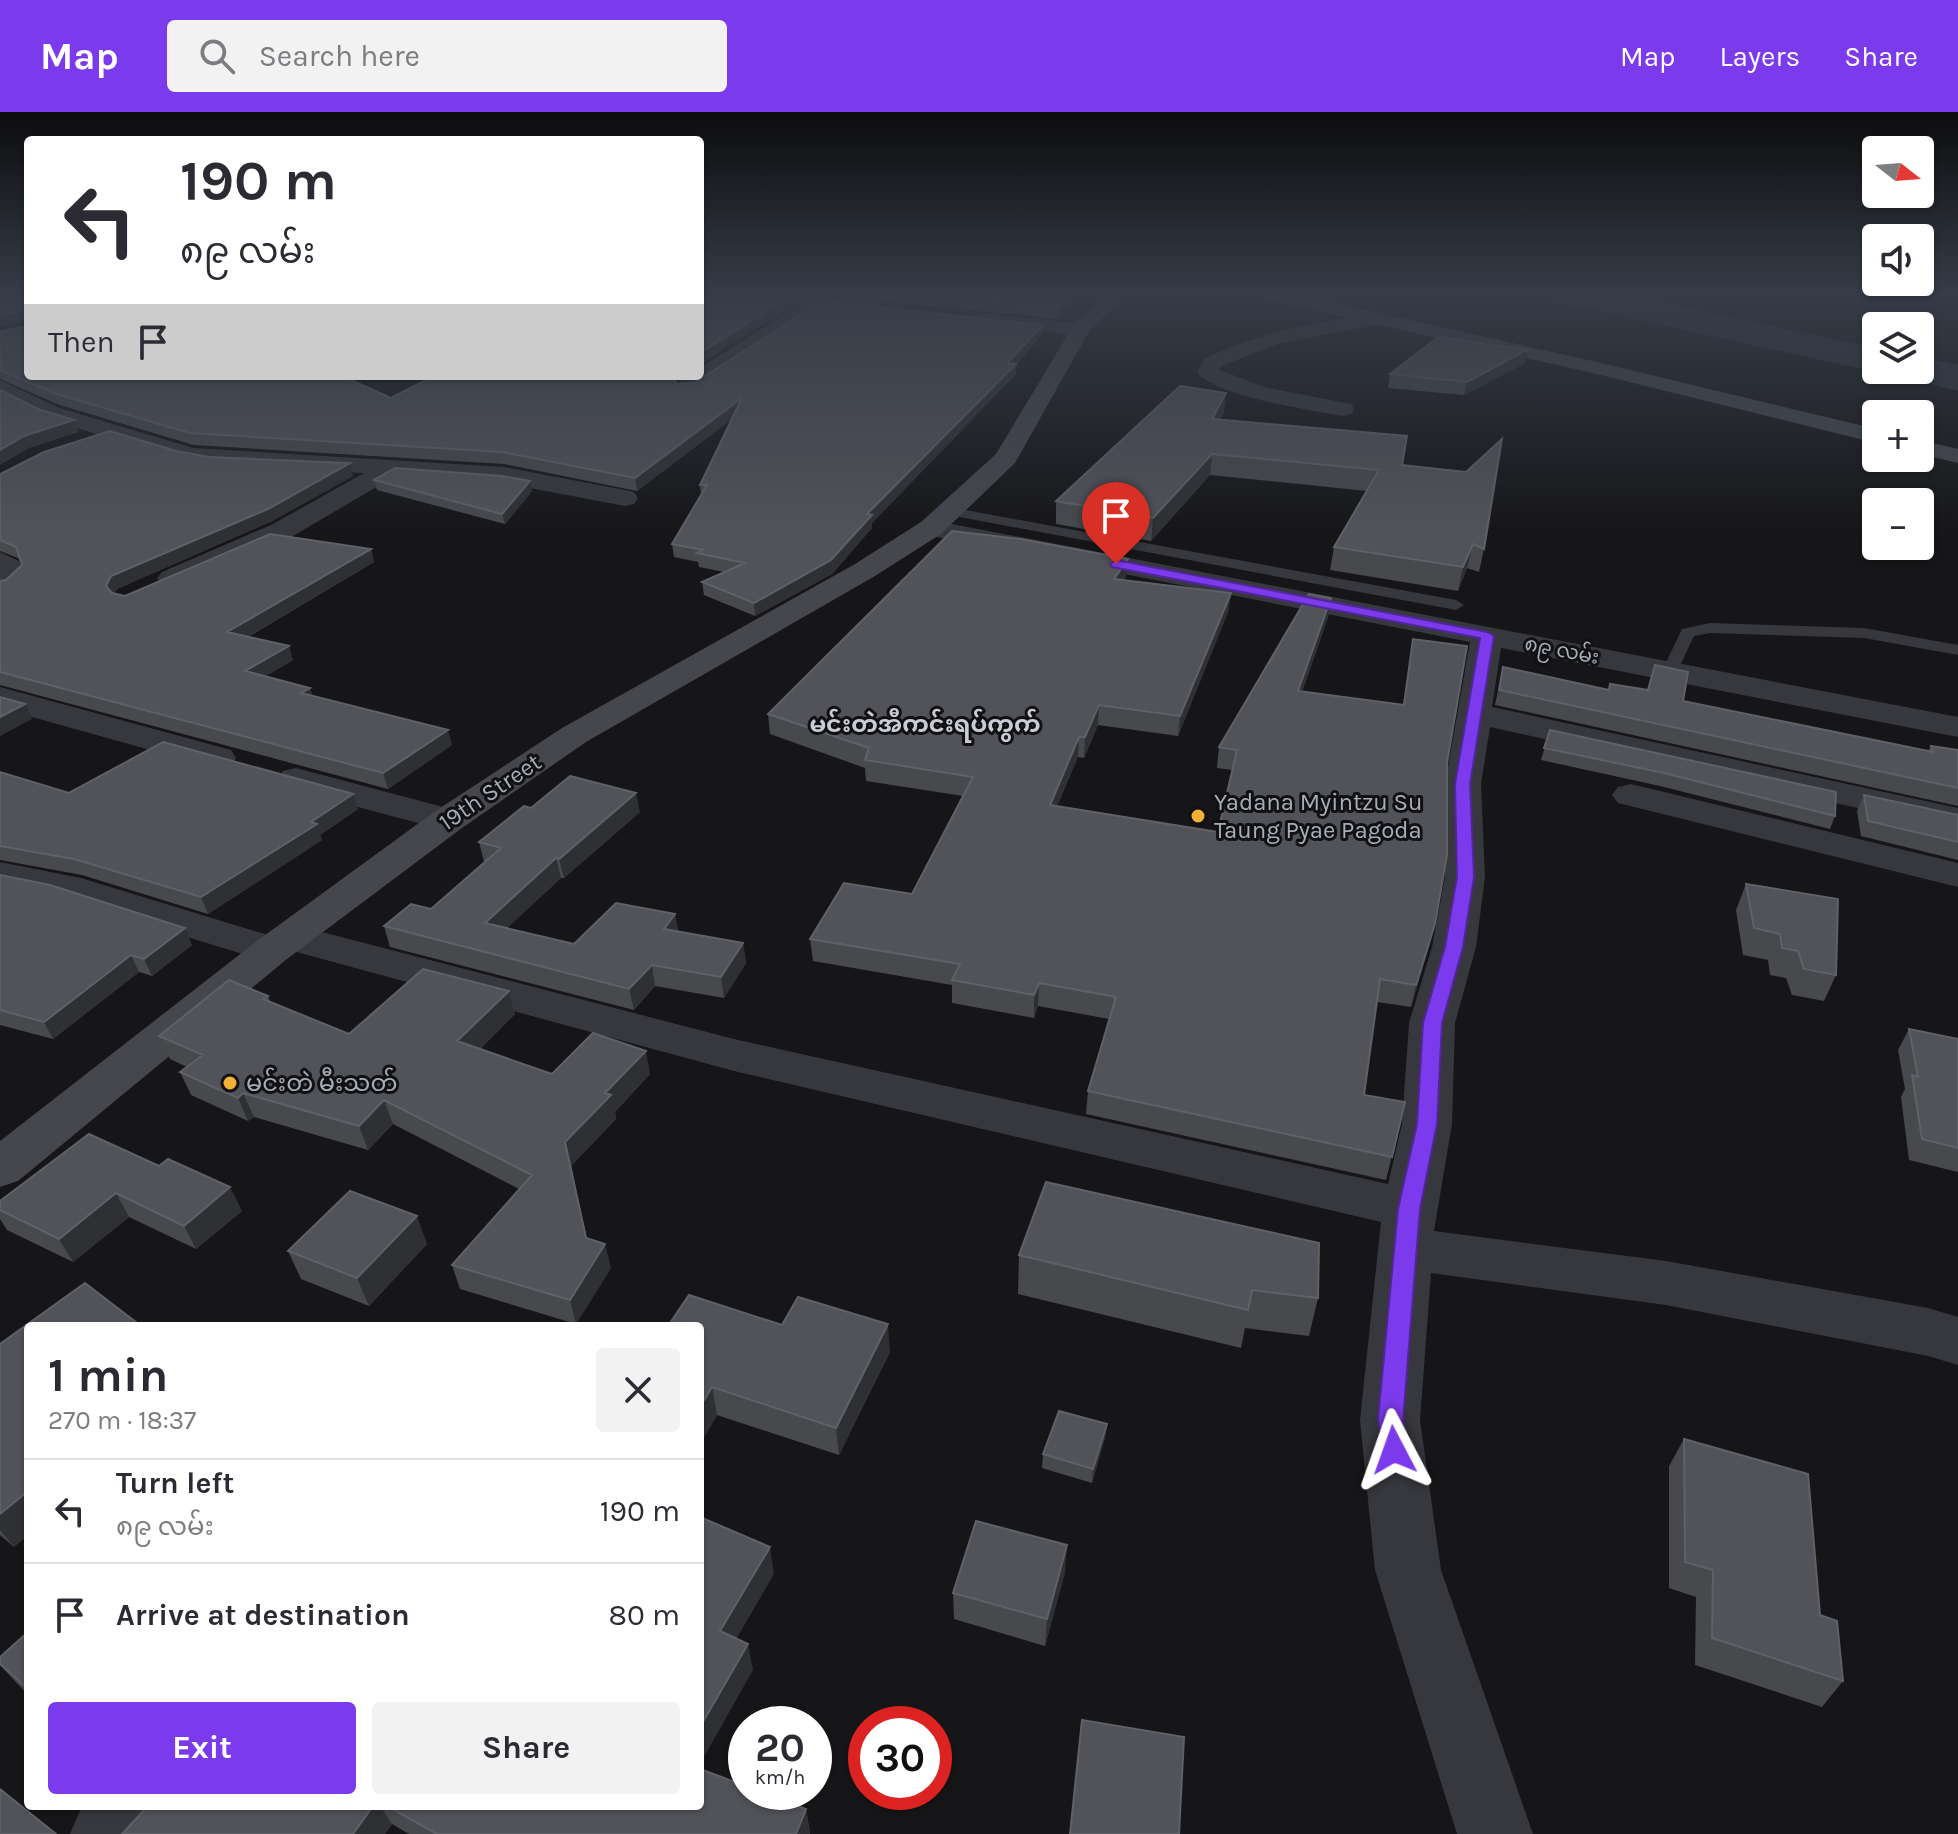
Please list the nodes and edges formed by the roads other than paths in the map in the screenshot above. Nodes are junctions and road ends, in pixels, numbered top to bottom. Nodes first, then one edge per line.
1 (1057, 373) edge
2 (1210, 373) edge
3 (1619, 373) edge
4 (697, 380) edge
5 (0, 387) edge
6 (686, 387) edge
7 (1343, 409) dead end
8 (114, 432) junction
9 (1862, 433) edge
10 (71, 446) edge
11 (1934, 450) edge
12 (1958, 456) edge
13 (391, 468) junction
14 (625, 498) dead end
15 (940, 520) junction
16 (0, 561) edge
17 (0, 585) edge
18 (153, 587) edge
19 (1472, 620) junction
20 (1958, 650) edge
21 (1670, 671) junction
22 (0, 697) edge
23 (1475, 714) junction
24 (1958, 727) edge
25 (1631, 795) dead end
26 (1958, 819) edge
27 (448, 820) junction
28 (0, 874) edge
29 (1958, 875) edge
30 (282, 944) junction
31 (0, 1168) edge
32 (1408, 1229) junction
33 (1958, 1341) edge
34 (132, 1810) edge
35 (108, 1834) edge
36 (1495, 1834) edge

1 - 15 street, 19th Street
2 - 7 street
3 - 9 street
4 - 6 street
5 - 8 street
8 - 10 street
8 - 13 street
11 - 12 street
13 - 14 street
13 - 18 street
15 - 19 street, ၈၉ လမ်း
15 - 19 lane
15 - 27 street, 19th Street
16 - 17 street
19 - 21 street, ၈၉ လမ်း
19 - 23 street
20 - 21 lane
21 - 24 street, ၈၉ လမ်း
22 - 27 street
23 - 26 street
23 - 32 street
25 - 29 street
27 - 30 street, 19th Street
28 - 30 street
30 - 31 street, 19th Street
30 - 32 street
32 - 33 street
32 - 36 street
34 - 35 street

